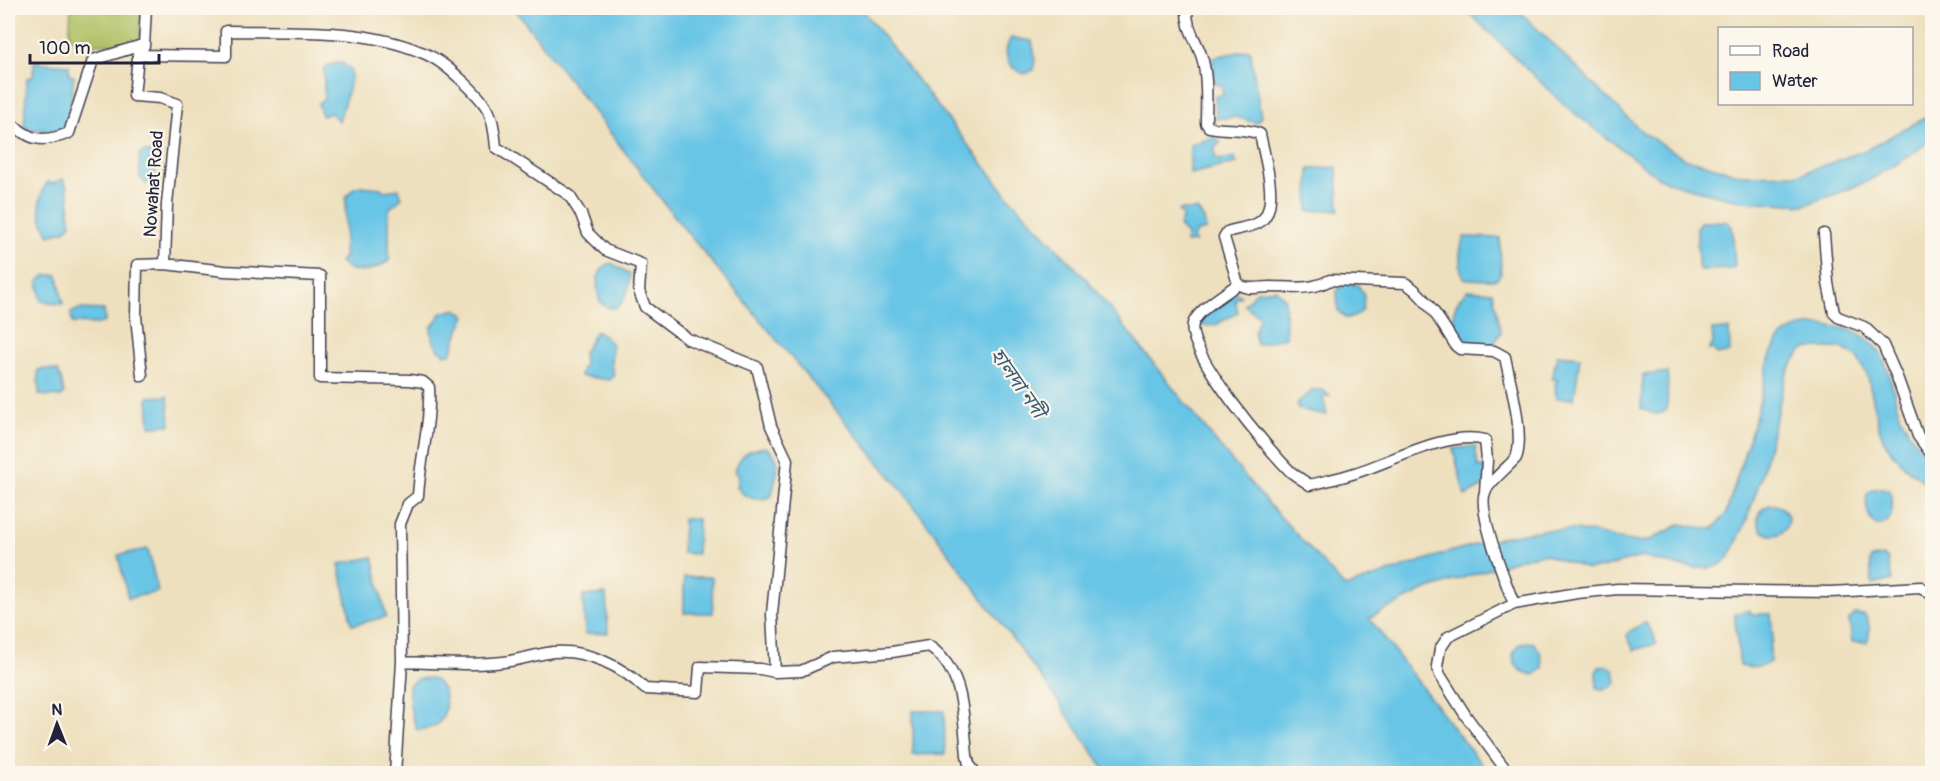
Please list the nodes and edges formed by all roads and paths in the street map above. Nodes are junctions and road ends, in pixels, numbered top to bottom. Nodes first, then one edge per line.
1 (146, 8) edge
2 (1187, 8) edge
3 (139, 51) junction
4 (8, 121) edge
5 (1824, 234) dead end
6 (165, 264) junction
7 (1238, 284) junction
8 (142, 376) dead end
9 (1932, 455) edge
10 (1485, 493) junction
11 (1932, 595) edge
12 (1514, 604) junction
13 (402, 662) junction
14 (775, 672) junction
15 (395, 774) edge
16 (976, 774) edge
17 (1509, 774) edge

1 - 3 street, Nowahat Road
2 - 7 street
3 - 4 street
3 - 6 street, Nowahat Road
3 - 14 street
5 - 9 street
6 - 8 street, Nowahat Road
6 - 13 street
7 - 10 street
7 - 10 street
10 - 12 street
11 - 12 street
12 - 17 street
13 - 14 street
13 - 15 street
14 - 16 street

